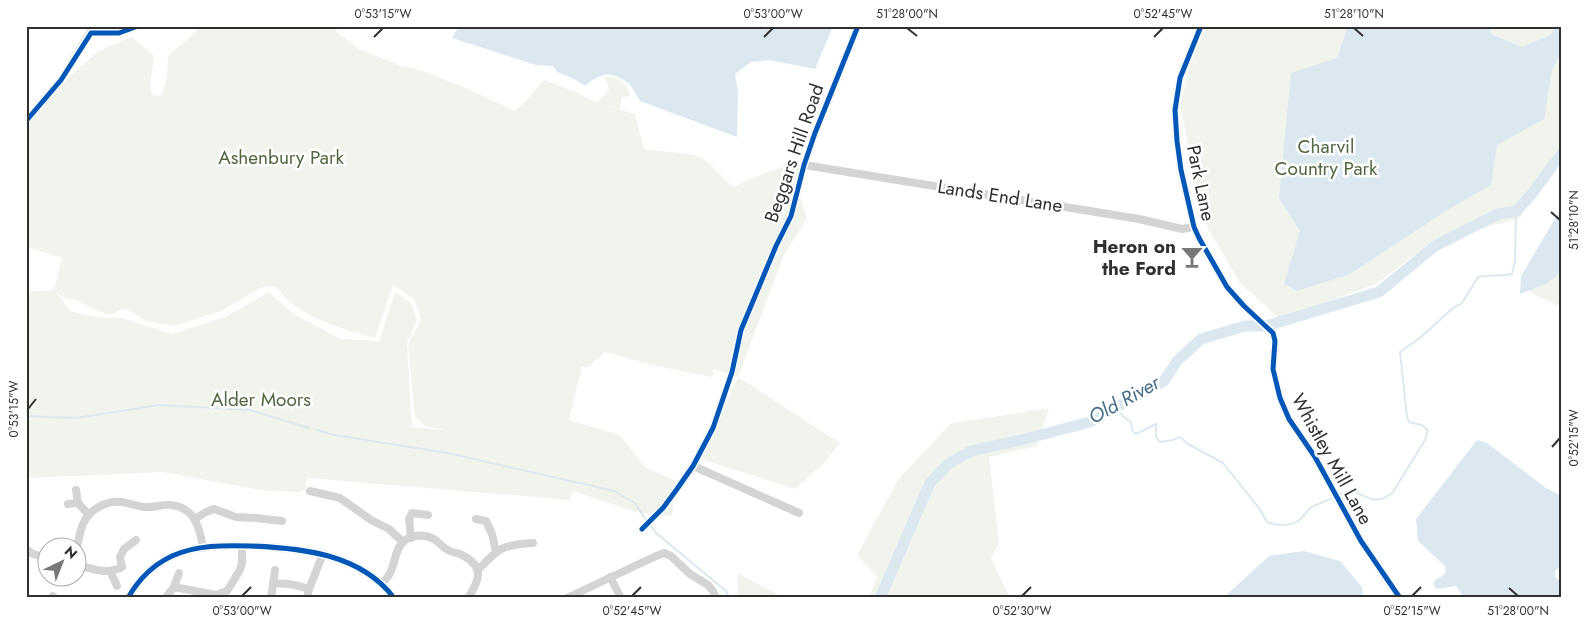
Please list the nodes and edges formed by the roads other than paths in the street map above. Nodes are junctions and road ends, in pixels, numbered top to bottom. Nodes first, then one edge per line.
1 (138, 26) edge
2 (858, 26) edge
3 (1201, 26) edge
4 (92, 30) edge
5 (26, 121) edge
6 (804, 166) junction
7 (1194, 227) junction
8 (1266, 326) joint
9 (693, 466) junction
10 (76, 490) dead end
11 (310, 491) dead end
12 (78, 503) junction
13 (68, 504) dead end
14 (799, 513) dead end
15 (89, 515) junction
16 (428, 515) dead end
17 (195, 519) junction
18 (476, 519) dead end
19 (270, 520) junction
20 (370, 520) junction
21 (282, 521) dead end
22 (367, 528) dead end
23 (269, 529) dead end
24 (642, 529) dead end
25 (80, 536) edge
26 (411, 538) junction
27 (136, 540) dead end
28 (403, 542) junction
29 (533, 543) dead end
30 (242, 546) junction
31 (203, 548) junction
32 (26, 549) edge
33 (496, 552) junction
34 (323, 554) junction
35 (38, 555) edge
36 (122, 566) junction
37 (88, 568) edge
38 (131, 570) dead end
39 (275, 570) dead end
40 (478, 570) junction
41 (110, 571) junction
42 (179, 573) dead end
43 (610, 577) junction
44 (273, 584) junction
45 (382, 584) junction
46 (117, 586) dead end
47 (174, 588) junction
48 (308, 589) junction
49 (227, 595) edge
50 (167, 596) dead end
51 (128, 598) edge
52 (272, 598) edge
53 (307, 598) edge
54 (394, 598) edge
55 (468, 598) edge
56 (568, 598) edge
57 (621, 598) edge
58 (716, 598) edge
59 (1400, 598) edge

1 - 4 street
2 - 6 street, Beggars Hill Road
3 - 7 street, Park Lane
4 - 5 street
6 - 7 street, Lands End Lane
6 - 9 street, Beggars Hill Road
7 - 8 street, Park Lane
8 - 59 street, Whistley Mill Lane
9 - 14 street
9 - 24 street, Beggars Hill Road
10 - 12 street
11 - 20 street
12 - 13 street
12 - 15 street
15 - 17 street
15 - 25 street
16 - 26 street
17 - 19 street
17 - 31 street
18 - 33 street
19 - 21 street
19 - 23 street
20 - 22 street
20 - 28 street
26 - 28 street
26 - 40 street
27 - 36 street
28 - 45 street
29 - 33 street
30 - 31 street
30 - 34 street
30 - 49 street
31 - 51 street
32 - 35 street
33 - 40 street
34 - 45 street
34 - 48 street
36 - 38 street
36 - 41 street
37 - 41 street
39 - 44 street
40 - 55 street
41 - 46 street
42 - 47 street
43 - 56 street
43 - 57 street
43 - 58 street
44 - 48 street
44 - 52 street
45 - 54 street
47 - 49 street
47 - 50 street
48 - 53 street

